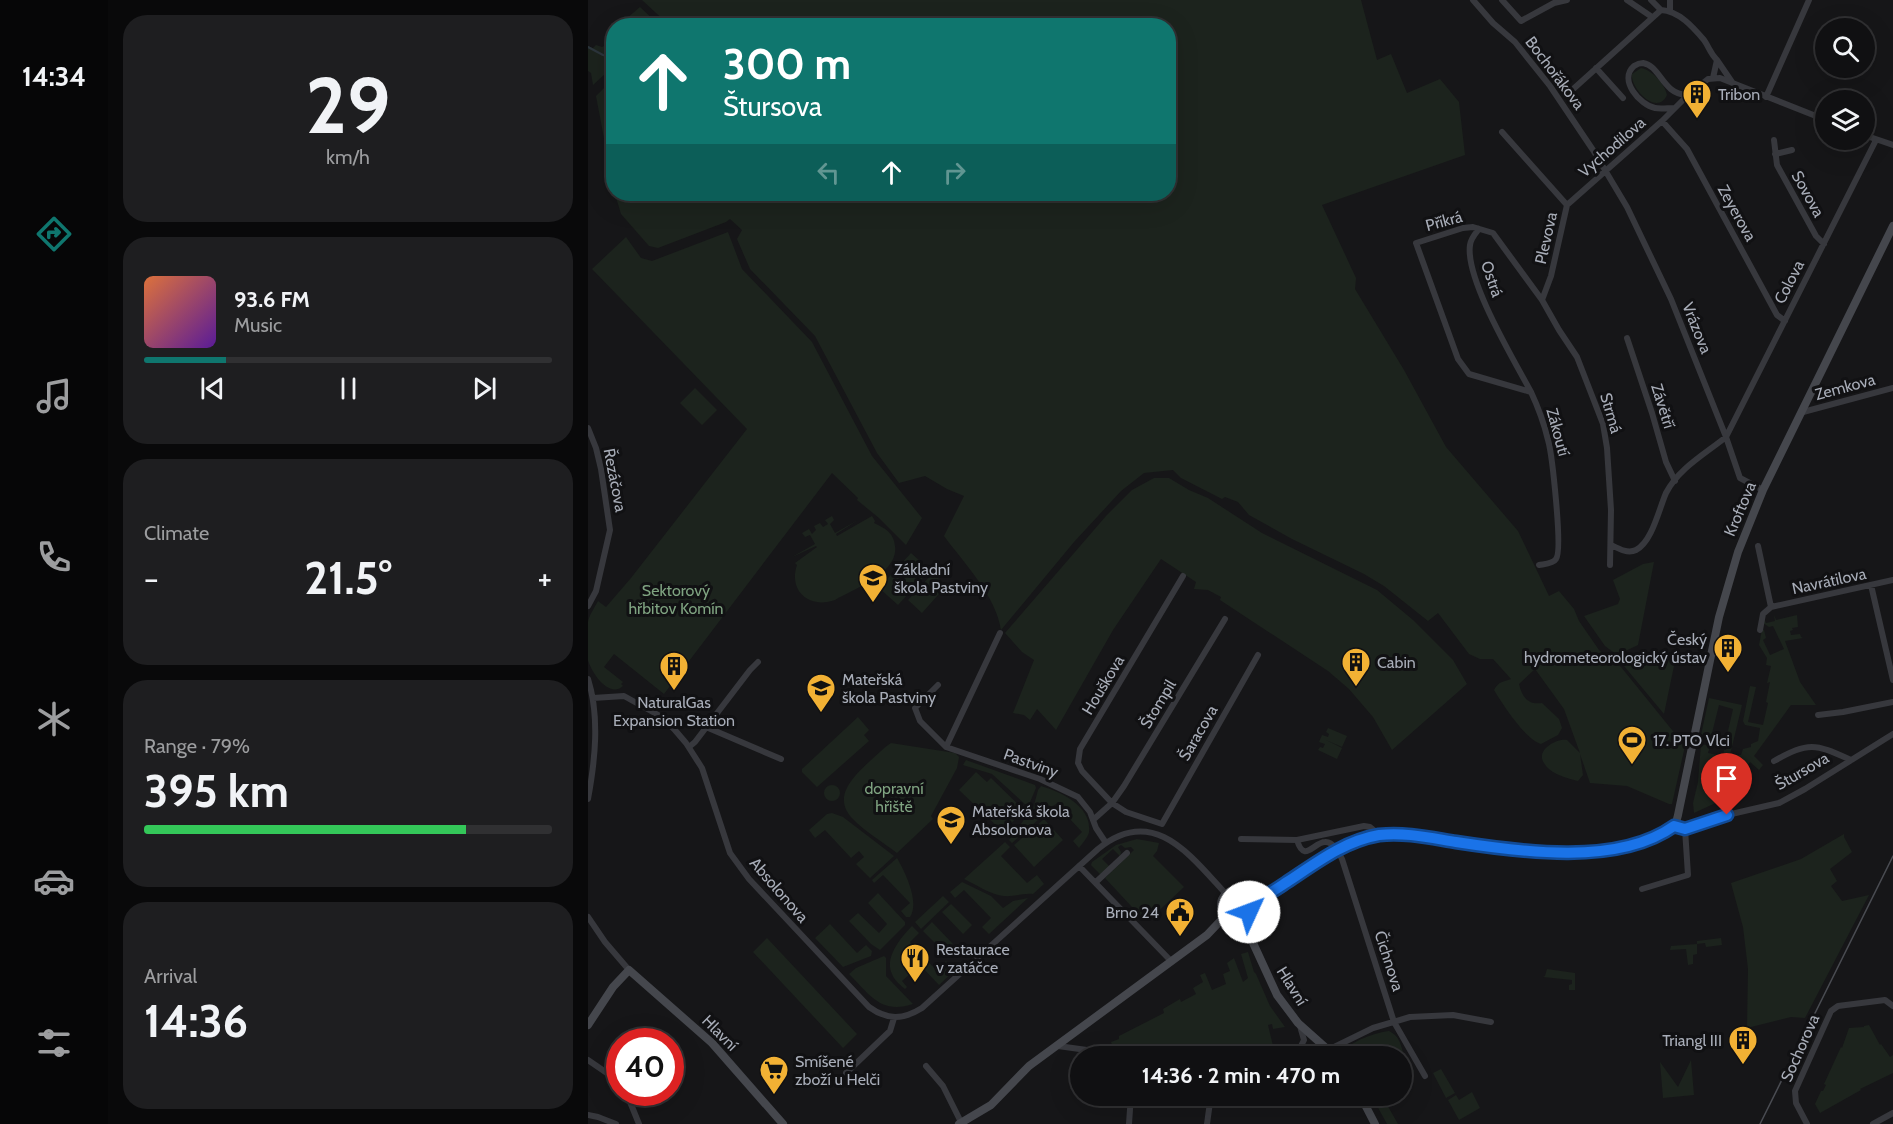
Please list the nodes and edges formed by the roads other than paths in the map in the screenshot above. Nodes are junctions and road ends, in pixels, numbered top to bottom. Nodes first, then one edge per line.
1 (1473, 0) edge
2 (1502, 0) edge
3 (1567, 0) edge
4 (1626, 0) edge
5 (1651, 0) edge
6 (1670, 0) edge
7 (1809, 0) edge
8 (1661, 10) junction
9 (1670, 11) junction
10 (1652, 17) junction
11 (1717, 60) junction
12 (1596, 68) junction
13 (1713, 78) junction
14 (1733, 83) junction
15 (1571, 91) dead end
16 (1688, 94) junction
17 (1766, 97) junction
18 (1623, 98) dead end
19 (1674, 108) junction
20 (1815, 116) edge
21 (1662, 121) junction
22 (1502, 132) dead end
23 (1774, 140) dead end
24 (1876, 140) joint
25 (1893, 145) edge
26 (1792, 150) dead end
27 (1775, 154) junction
28 (1606, 170) junction
29 (1567, 205) junction
30 (1893, 226) edge
31 (1479, 229) junction
32 (1416, 243) joint
33 (1824, 244) junction
34 (1542, 300) junction
35 (1785, 321) junction
36 (1627, 338) dead end
37 (1893, 388) edge
38 (1531, 392) junction
39 (1803, 412) junction
40 (588, 428) edge
41 (1726, 437) junction
42 (1675, 481) junction
43 (1763, 490) junction
44 (1611, 545) junction
45 (1758, 546) dead end
46 (1539, 565) dead end
47 (1610, 565) dead end
48 (1183, 576) dead end
49 (1893, 580) edge
50 (1871, 585) junction
51 (588, 606) edge
52 (1771, 607) junction
53 (1226, 619) dead end
54 (1760, 630) dead end
55 (1000, 633) dead end
56 (1258, 655) dead end
57 (758, 662) dead end
58 (588, 679) edge
59 (1893, 680) edge
60 (938, 685) dead end
61 (592, 698) junction
62 (1893, 702) edge
63 (1818, 715) dead end
64 (706, 727) junction
65 (1893, 734) edge
66 (689, 747) junction
67 (946, 747) junction
68 (782, 759) dead end
69 (1851, 760) junction
70 (1774, 761) dead end
71 (588, 799) edge
72 (1112, 802) junction
73 (1093, 820) junction
74 (1674, 826) junction
75 (1685, 829) junction
76 (1380, 835) junction
77 (1241, 839) dead end
78 (1297, 840) junction
79 (1106, 843) junction
80 (1337, 850) junction
81 (1127, 853) dead end
82 (1079, 866) junction
83 (1096, 882) junction
84 (1642, 889) dead end
85 (1226, 893) junction
86 (1251, 902) junction
87 (1225, 916) junction
88 (588, 917) edge
89 (1242, 919) junction
90 (1171, 961) junction
91 (629, 970) junction
92 (1893, 1006) edge
93 (894, 1018) junction
94 (1394, 1022) junction
95 (1491, 1022) dead end
96 (1299, 1023) junction
97 (588, 1025) edge
98 (1058, 1046) junction
99 (1301, 1046) edge
100 (1324, 1046) edge
101 (1343, 1046) edge
102 (1070, 1047) edge
103 (588, 1060) edge
104 (926, 1066) dead end
105 (606, 1072) edge
106 (846, 1073) dead end
107 (1425, 1076) dead end
108 (632, 1106) edge
109 (1130, 1106) edge
110 (1209, 1106) edge
111 (1366, 1106) edge
112 (1893, 1113) edge
113 (588, 1115) edge
114 (616, 1124) edge
115 (639, 1124) edge
116 (783, 1124) edge
117 (960, 1124) edge
118 (1129, 1124) edge
119 (1207, 1124) edge
120 (1375, 1124) edge
121 (1807, 1124) edge
122 (1873, 1124) edge

1 - 28 street, Bochořákova
2 - 3 street
4 - 10 street
5 - 8 street
6 - 9 street
7 - 17 street
8 - 9 street
8 - 10 street
9 - 11 street
10 - 12 street
11 - 13 street
11 - 14 street
12 - 15 street
12 - 18 street, Vychodilova
13 - 14 street
13 - 16 street, Vychodilova
14 - 17 street
16 - 19 street, Vychodilova
16 - 19 street, Vychodilova
17 - 20 street
19 - 21 street, Vychodilova
21 - 28 street, Vychodilova
21 - 35 street, Zeyerova
22 - 29 street, Plevova
23 - 27 street, Sovova
24 - 25 street
24 - 33 street, Colova
26 - 27 street, Sovova
27 - 33 street, Sovova
28 - 29 street, Vychodilova
28 - 41 street, Vrázova
29 - 34 street, Plevova
30 - 39 street, Kroftova
31 - 32 street, Příkrá
31 - 34 street, Ostrá
31 - 38 street, Ostrá
32 - 38 street, Zákoutí
33 - 35 street, Colova
34 - 44 street, Strmá
35 - 41 street, Colova
36 - 42 street, Závětří
37 - 39 street, Zemkova
38 - 46 street, Zákoutí
39 - 43 street, Kroftova
40 - 51 street, Řezáčova
41 - 42 street
41 - 43 street, Vrázova
42 - 44 street
43 - 74 street, Kroftova
44 - 47 street, Strmá
45 - 52 street
48 - 72 street, Houškova
49 - 50 street, Navrátilova
50 - 52 street, Navrátilova
50 - 59 street
52 - 54 street
53 - 72 street, Štompil
55 - 67 street
56 - 72 street, Šaracova
57 - 64 street
58 - 61 street
60 - 67 street, Pastviny
61 - 66 street, Absolonova
61 - 71 street
62 - 63 street
64 - 66 street
64 - 68 street
65 - 69 street, Štursova
66 - 93 street, Absolonova
67 - 73 street, Pastviny
69 - 70 street
69 - 75 street, Štursova
72 - 73 street
73 - 79 street, Pastviny
74 - 75 street
74 - 76 street
75 - 84 street
76 - 78 street
76 - 80 street
77 - 78 street
78 - 80 street
79 - 82 street
79 - 85 street
80 - 86 street
80 - 94 street, Čichnova
81 - 83 street
82 - 83 street
82 - 93 street
83 - 90 street
85 - 86 street
85 - 87 street
86 - 89 street
87 - 89 street
87 - 90 street
88 - 91 street
89 - 96 street, Hlavní
90 - 98 street
91 - 97 street
91 - 116 street, Hlavní
92 - 121 street, Sochorova
93 - 106 street
94 - 95 street
94 - 101 street
94 - 107 street, Čichnova
96 - 99 street
96 - 100 street, Hlavní
98 - 102 street
98 - 117 street
103 - 105 street
104 - 117 street
108 - 115 street
109 - 118 street
110 - 119 street
111 - 120 street
112 - 122 street
113 - 114 street

